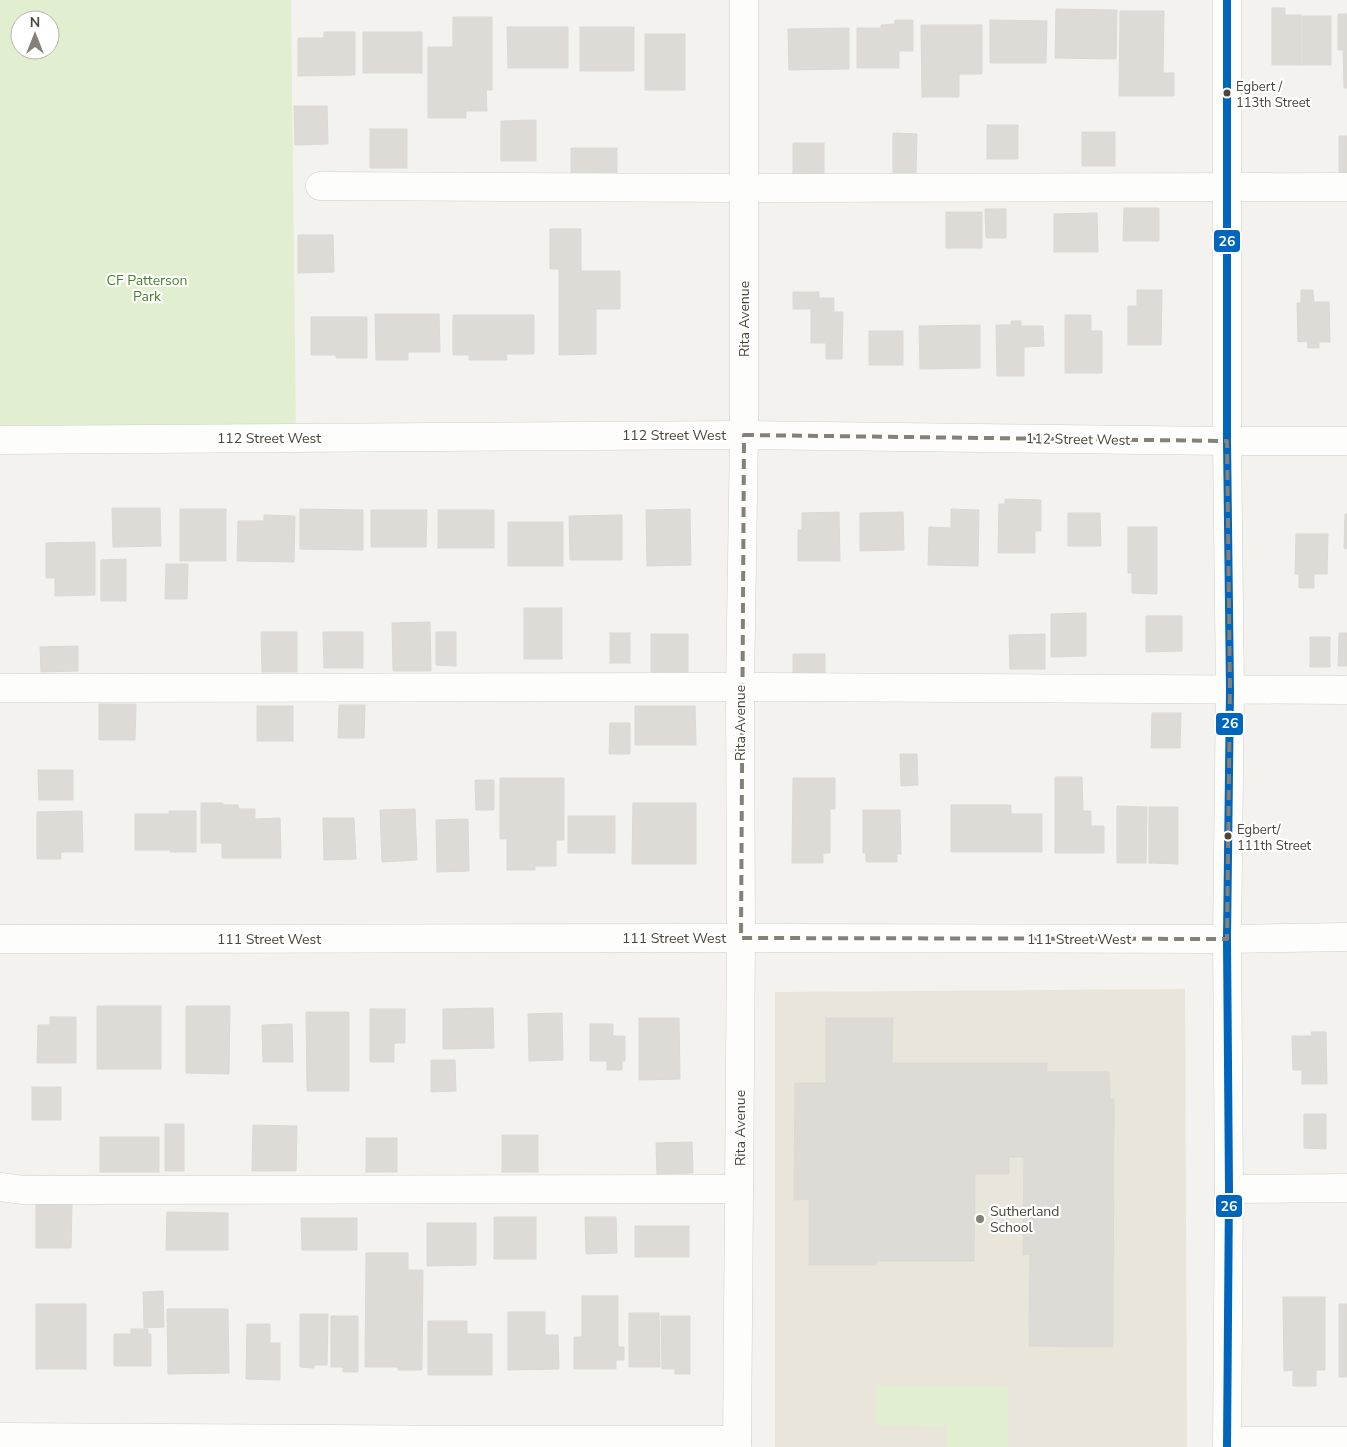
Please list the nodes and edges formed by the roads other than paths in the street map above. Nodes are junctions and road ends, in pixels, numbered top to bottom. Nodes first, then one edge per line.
1 (744, 0) edge
2 (1228, 0) edge
3 (320, 186) dead end
4 (1227, 186) junction
5 (1347, 186) edge
6 (744, 188) junction
7 (744, 435) junction
8 (0, 440) edge
9 (1227, 441) junction
10 (1347, 441) edge
11 (740, 687) junction
12 (0, 688) edge
13 (1230, 690) junction
14 (1347, 690) edge
15 (741, 938) junction
16 (1347, 938) edge
17 (0, 939) edge
18 (1227, 939) junction
19 (0, 1188) edge
20 (1229, 1188) junction
21 (1347, 1188) edge
22 (739, 1190) junction
23 (0, 1437) edge
24 (1347, 1441) edge
25 (737, 1444) edge
26 (1228, 1444) edge

1 - 6 street, Rita Avenue
2 - 4 street
3 - 6 street
4 - 5 street
4 - 6 street
4 - 9 street
6 - 7 street, Rita Avenue
7 - 8 street, 112 Street West
7 - 9 street, 112 Street West
7 - 11 street, Rita Avenue
9 - 10 street, 112 Street West
9 - 13 street
11 - 12 street
11 - 13 street
11 - 15 street, Rita Avenue
13 - 14 street
13 - 18 street
15 - 17 street, 111 Street West
15 - 18 street, 111 Street West
15 - 22 street, Rita Avenue
16 - 18 street, 111 Street West
18 - 20 street
19 - 22 street
20 - 21 street
20 - 26 street
22 - 25 street, Rita Avenue
23 - 25 street
24 - 26 street

